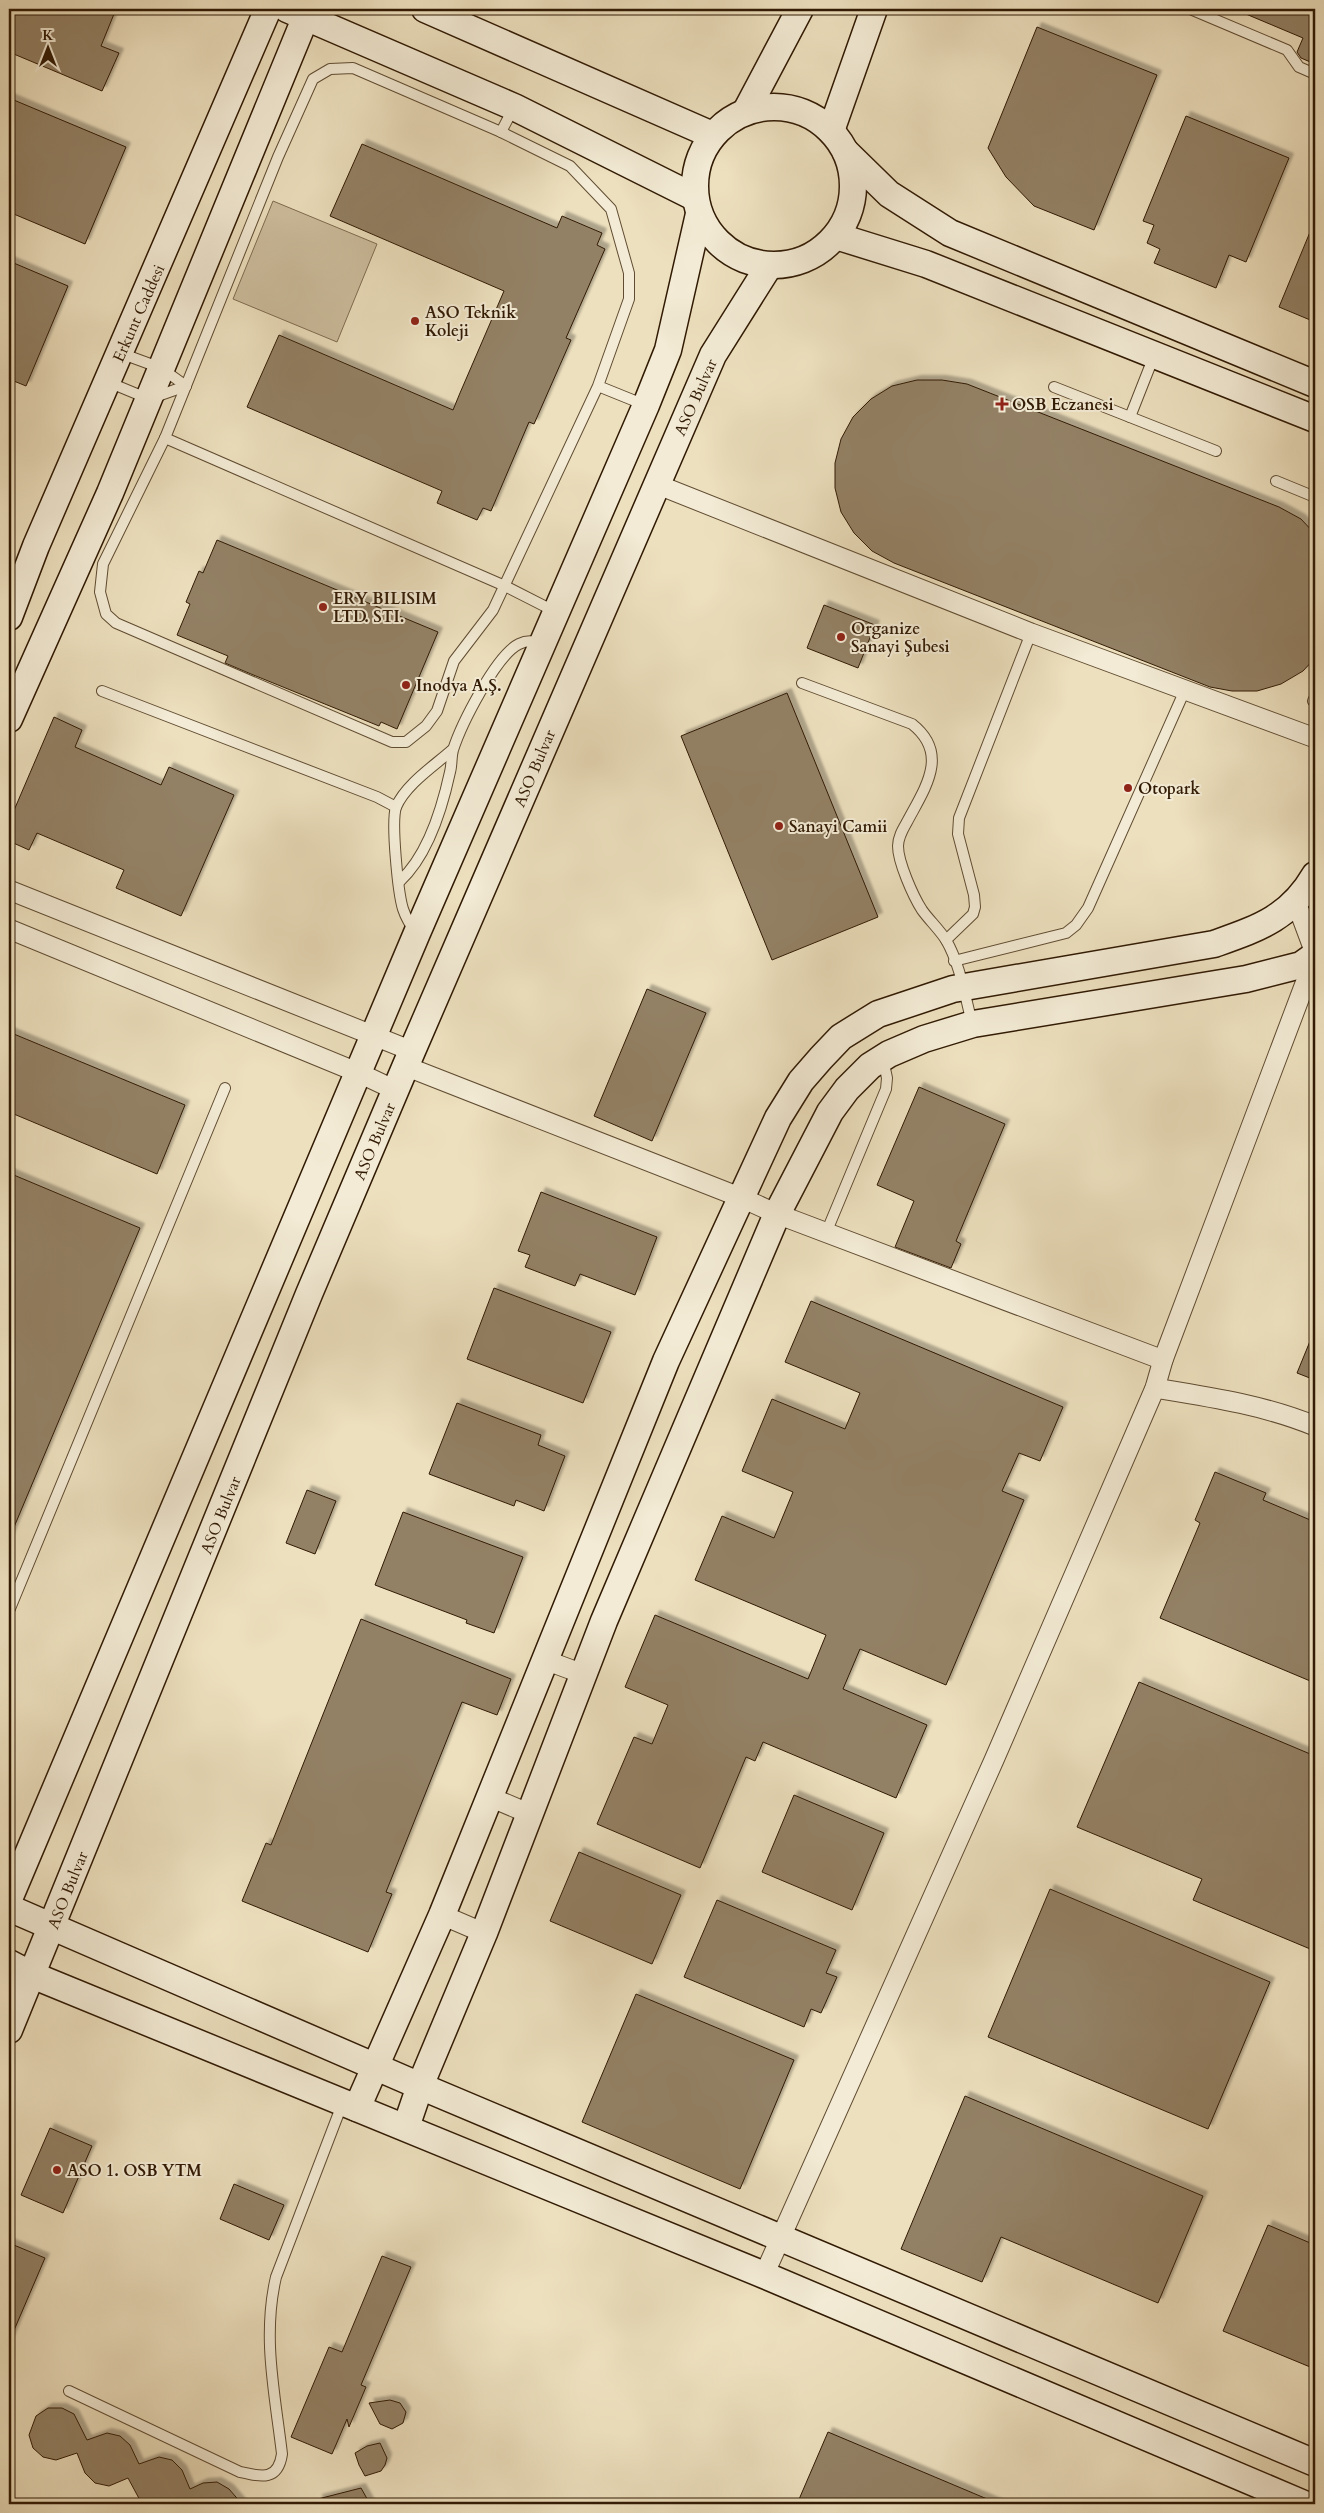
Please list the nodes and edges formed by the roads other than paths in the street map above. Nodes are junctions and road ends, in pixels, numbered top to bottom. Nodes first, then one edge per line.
1 (268, 9) edge
2 (425, 9) edge
3 (800, 9) edge
4 (874, 9) edge
5 (1191, 9) edge
6 (300, 11) edge
7 (1315, 74) edge
8 (514, 107) junction
9 (746, 111) junction
10 (831, 131) junction
11 (501, 132) junction
12 (712, 135) junction
13 (846, 152) junction
14 (696, 205) junction
15 (836, 236) junction
16 (769, 266) junction
17 (120, 353) junction
18 (1154, 355) junction
19 (161, 368) junction
20 (108, 382) junction
21 (1315, 384) edge
22 (186, 386) junction
23 (598, 386) junction
24 (1054, 387) dead end
25 (149, 399) junction
26 (646, 405) junction
27 (1130, 417) junction
28 (1315, 419) edge
29 (165, 438) junction
30 (1216, 451) dead end
31 (1276, 482) dead end
32 (656, 484) junction
33 (1315, 497) edge
34 (505, 586) junction
35 (556, 612) junction
36 (9, 617) edge
37 (1031, 633) junction
38 (542, 643) junction
39 (802, 683) dead end
40 (1185, 690) junction
41 (102, 691) dead end
42 (9, 719) edge
43 (1315, 738) edge
44 (452, 750) junction
45 (396, 807) junction
46 (1315, 875) edge
47 (400, 882) junction
48 (9, 890) edge
49 (1296, 902) junction
50 (9, 929) edge
51 (417, 933) junction
52 (946, 940) junction
53 (1315, 955) edge
54 (954, 961) junction
55 (963, 988) junction
56 (973, 1024) junction
57 (374, 1036) junction
58 (409, 1058) junction
59 (883, 1058) junction
60 (359, 1073) junction
61 (225, 1088) dead end
62 (395, 1090) junction
63 (742, 1198) junction
64 (777, 1214) junction
65 (826, 1233) junction
66 (1163, 1360) junction
67 (1155, 1388) junction
68 (1315, 1426) edge
69 (9, 1611) edge
70 (545, 1660) junction
71 (584, 1674) junction
72 (490, 1796) junction
73 (530, 1814) junction
74 (9, 1899) edge
75 (9, 1908) edge
76 (442, 1915) junction
77 (52, 1928) junction
78 (484, 1933) junction
79 (9, 1963) edge
80 (32, 1975) junction
81 (9, 2030) edge
82 (376, 2066) junction
83 (420, 2086) junction
84 (350, 2105) junction
85 (406, 2127) junction
86 (781, 2238) junction
87 (764, 2275) junction
88 (69, 2391) dead end
89 (1315, 2463) edge
90 (1304, 2504) edge

1 - 17 street, Erkunt Caddesi
2 - 12 street
3 - 9 street
4 - 10 street
5 - 7 lane
6 - 8 street
6 - 19 street
8 - 11 lane
8 - 14 street
9 - 10 street
9 - 12 street
10 - 13 street
11 - 22 lane
11 - 23 lane
12 - 14 street
13 - 15 street
13 - 21 street
14 - 16 street
14 - 26 street
15 - 16 street
15 - 18 street
16 - 32 street, ASO Bulvar
17 - 19 lane
17 - 20 street, Erkunt Caddesi
18 - 27 lane
18 - 28 street
19 - 22 lane
19 - 25 street
20 - 25 lane
20 - 36 street, Erkunt Caddesi
22 - 25 lane
22 - 29 lane
23 - 26 lane
23 - 34 lane
24 - 27 lane
25 - 42 street
26 - 35 street
27 - 30 lane
29 - 34 lane
29 - 34 lane
31 - 33 lane
32 - 37 street
32 - 58 street, ASO Bulvar
34 - 35 lane
35 - 38 street
37 - 40 street
37 - 52 lane
38 - 44 lane
38 - 51 street
39 - 52 lane
40 - 43 street
40 - 54 lane
41 - 45 lane
44 - 45 lane
44 - 47 lane
45 - 47 lane
46 - 49 street
47 - 51 lane
48 - 57 street
49 - 53 street
49 - 55 street
50 - 60 street
51 - 57 street
52 - 54 lane
53 - 56 street
53 - 66 street
54 - 55 lane
55 - 56 lane
55 - 63 street
56 - 59 street
57 - 58 street
57 - 60 street
58 - 62 street, ASO Bulvar
58 - 63 street
59 - 64 street
59 - 65 lane
60 - 62 street
60 - 74 street
61 - 69 lane
62 - 77 street, ASO Bulvar
63 - 64 street
63 - 70 street
64 - 65 street
64 - 71 street
65 - 66 street
66 - 67 street
67 - 68 street
67 - 86 street
70 - 71 street
70 - 72 street
71 - 73 street
72 - 73 street
72 - 76 street
73 - 78 street
75 - 77 street
76 - 78 street
76 - 82 street
77 - 80 street, ASO Bulvar
77 - 82 street
78 - 83 street
79 - 80 street
80 - 81 street, ASO Bulvar
80 - 84 street
82 - 83 street
82 - 84 street
83 - 85 street
83 - 86 street
84 - 85 street
84 - 88 lane
85 - 87 street
86 - 87 street
86 - 89 street
87 - 90 street

